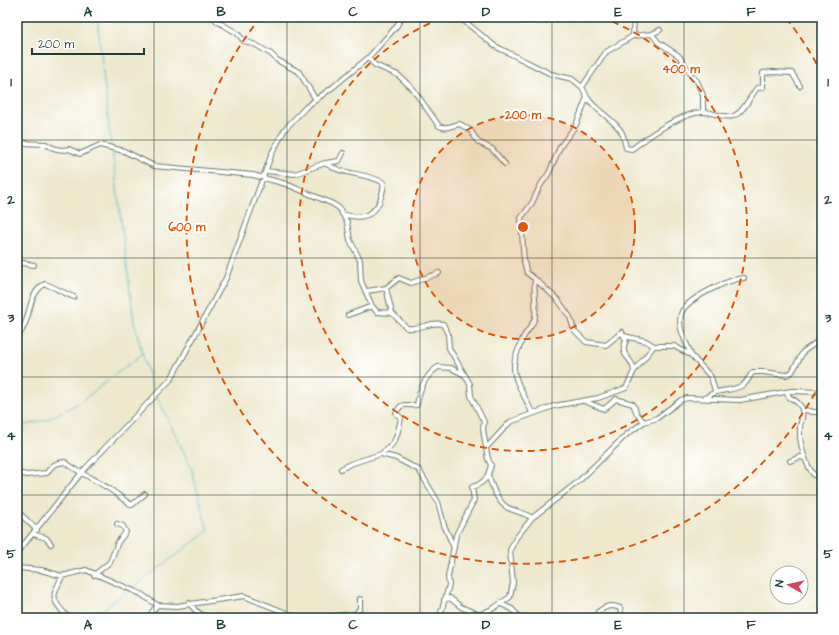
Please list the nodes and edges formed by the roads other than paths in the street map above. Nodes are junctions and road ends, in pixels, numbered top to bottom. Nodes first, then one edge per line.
1 (213, 17) edge
2 (402, 17) edge
3 (459, 17) edge
4 (634, 17) edge
5 (659, 31) dead end
6 (653, 35) junction
7 (633, 36) junction
8 (368, 58) junction
9 (800, 86) dead end
10 (582, 87) junction
11 (588, 97) junction
12 (316, 100) junction
13 (703, 111) junction
14 (17, 139) edge
15 (343, 153) dead end
16 (324, 163) junction
17 (505, 164) dead end
18 (266, 170) junction
19 (263, 178) junction
20 (342, 214) junction
21 (17, 262) edge
22 (34, 265) dead end
23 (439, 273) dead end
24 (744, 278) dead end
25 (535, 279) junction
26 (386, 288) junction
27 (367, 291) junction
28 (74, 297) dead end
29 (372, 306) junction
30 (392, 313) junction
31 (348, 315) dead end
32 (624, 336) junction
33 (17, 337) edge
34 (822, 338) edge
35 (654, 346) junction
36 (691, 355) junction
37 (634, 371) junction
38 (463, 374) junction
39 (715, 391) junction
40 (787, 392) junction
41 (822, 392) edge
42 (705, 398) junction
43 (584, 401) junction
44 (802, 409) junction
45 (538, 412) junction
46 (822, 412) edge
47 (644, 422) junction
48 (486, 448) junction
49 (381, 454) junction
50 (806, 458) junction
51 (790, 461) dead end
52 (341, 469) dead end
53 (82, 472) junction
54 (17, 473) edge
55 (488, 475) junction
56 (814, 475) dead end
57 (145, 494) dead end
58 (17, 511) edge
59 (532, 518) junction
60 (117, 524) dead end
61 (35, 532) junction
62 (51, 544) dead end
63 (454, 548) junction
64 (17, 553) edge
65 (17, 568) edge
66 (94, 574) junction
67 (62, 576) junction
68 (360, 599) dead end
69 (444, 600) junction
70 (189, 603) junction
71 (501, 604) junction
72 (157, 605) junction
73 (598, 612) dead end
74 (356, 614) junction
75 (480, 615) junction
76 (204, 617) edge
77 (68, 618) edge
78 (148, 618) edge
79 (299, 618) edge
80 (326, 618) edge
81 (374, 618) edge
82 (435, 618) edge
83 (473, 618) edge
84 (520, 618) edge
85 (622, 618) edge

1 - 12 street
2 - 8 street
3 - 10 street
4 - 7 street
5 - 6 street
6 - 7 street
6 - 13 street
7 - 10 street
8 - 12 street
8 - 17 street
9 - 13 street
10 - 11 street
11 - 13 street
11 - 25 street
12 - 18 street
14 - 19 street
15 - 16 street
16 - 18 street
16 - 20 street
18 - 19 street
19 - 20 street
19 - 53 street
20 - 27 street
21 - 22 street
23 - 26 street
24 - 36 street
25 - 32 street
25 - 45 street
26 - 27 street
26 - 30 street
27 - 29 street
28 - 33 street
29 - 30 street
29 - 31 street
30 - 38 street
32 - 35 street
32 - 37 street
34 - 39 street
35 - 36 street
35 - 37 street
36 - 39 street
37 - 43 street
38 - 48 street
38 - 49 street
39 - 42 street
40 - 41 street
40 - 42 street
40 - 44 street
42 - 47 street
43 - 45 street
43 - 47 street
44 - 46 street
44 - 50 street
45 - 48 street
47 - 59 street
48 - 55 street
49 - 52 street
49 - 63 street
50 - 51 street
50 - 56 street
53 - 54 street
53 - 57 street
53 - 61 street
55 - 59 street
55 - 63 street
58 - 61 street
59 - 71 street
60 - 66 street
61 - 62 street
61 - 64 street
63 - 69 street
65 - 67 street
66 - 67 street
66 - 72 street
67 - 77 street
68 - 74 street
69 - 75 street
69 - 82 street
70 - 72 street
70 - 76 street
70 - 79 street
71 - 75 street
71 - 84 street
72 - 78 street
73 - 85 street
74 - 80 street
74 - 81 street
75 - 83 street

